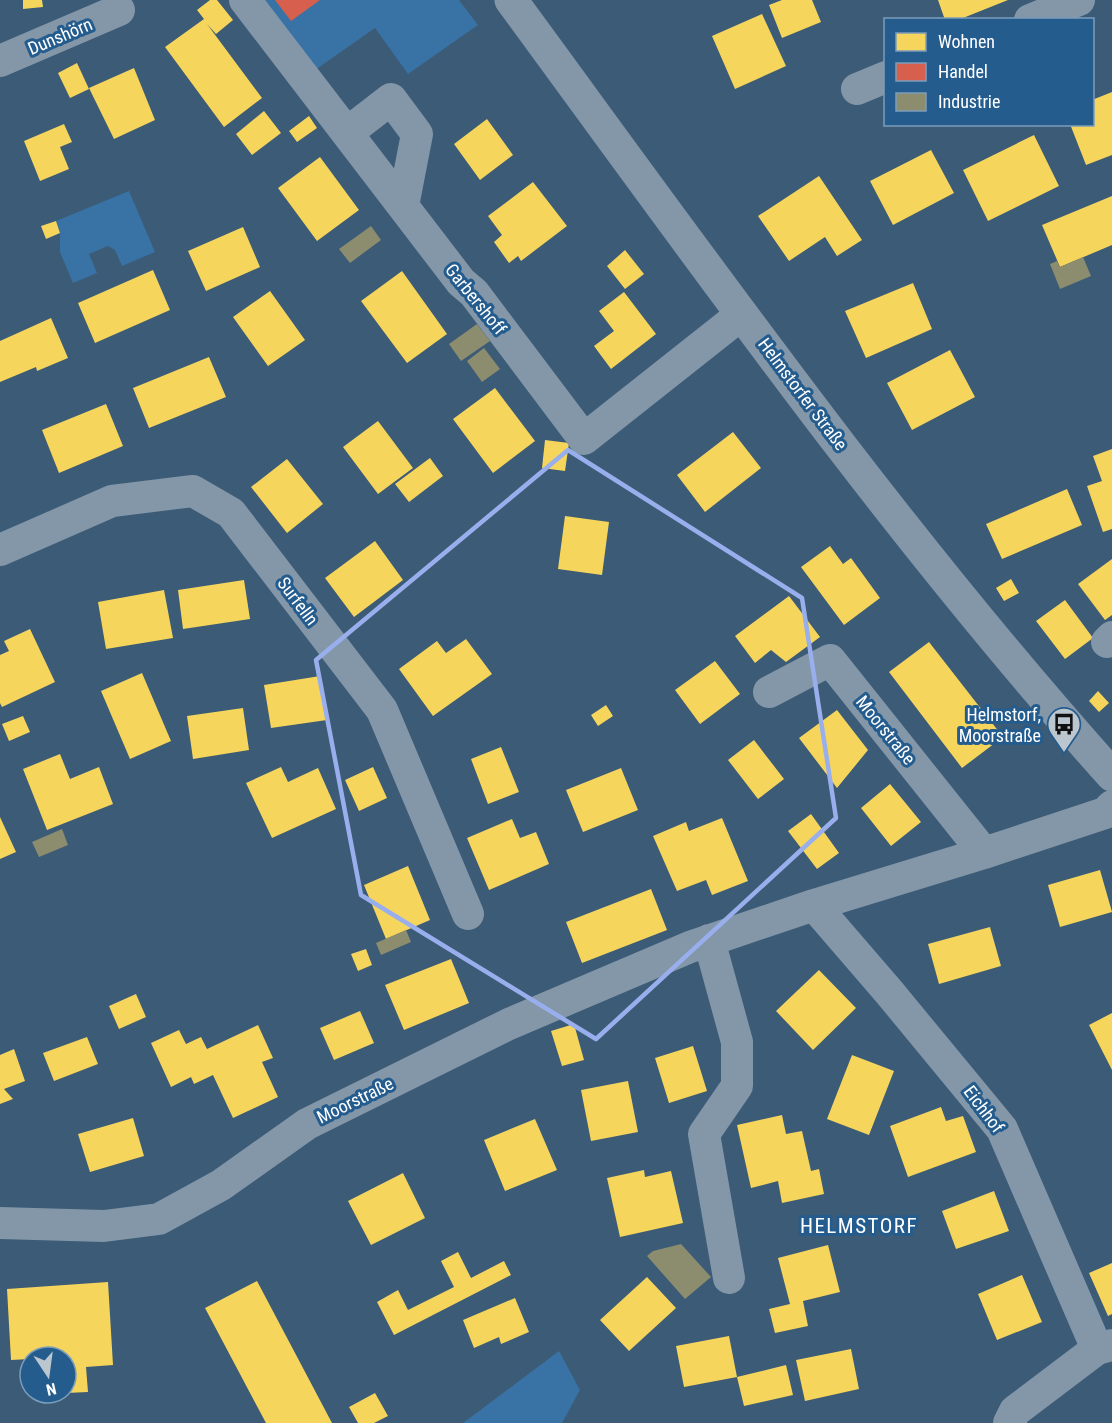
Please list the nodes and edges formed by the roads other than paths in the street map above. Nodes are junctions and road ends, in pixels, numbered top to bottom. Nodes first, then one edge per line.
1 (246, 0) edge
2 (512, 0) edge
3 (1079, 0) edge
4 (119, 10) dead end
5 (1035, 18) edge
6 (0, 61) edge
7 (884, 77) edge
8 (857, 89) dead end
9 (347, 133) junction
10 (403, 206) junction
11 (742, 314) junction
12 (0, 550) edge
13 (769, 692) dead end
14 (1112, 775) edge
15 (1112, 807) edge
16 (984, 854) junction
17 (814, 905) junction
18 (468, 914) dead end
19 (709, 940) junction
20 (0, 1223) edge
21 (729, 1278) dead end
22 (1104, 1347) edge
23 (1009, 1423) edge

1 - 9 street, Garbershoff
2 - 11 main road, Helmstorfer Straße
3 - 5 street
4 - 6 street, Dunshörn
7 - 8 street
9 - 10 street, Garbershoff
9 - 10 street
10 - 11 street, Garbershoff
11 - 14 main road, Helmstorfer Straße
12 - 18 street, Surfelln
13 - 16 street, Moorstraße
15 - 16 street, Moorstraße
16 - 17 street, Moorstraße
17 - 19 street, Moorstraße
17 - 22 street, Eichhof
19 - 20 street, Moorstraße
19 - 21 street
22 - 23 street

